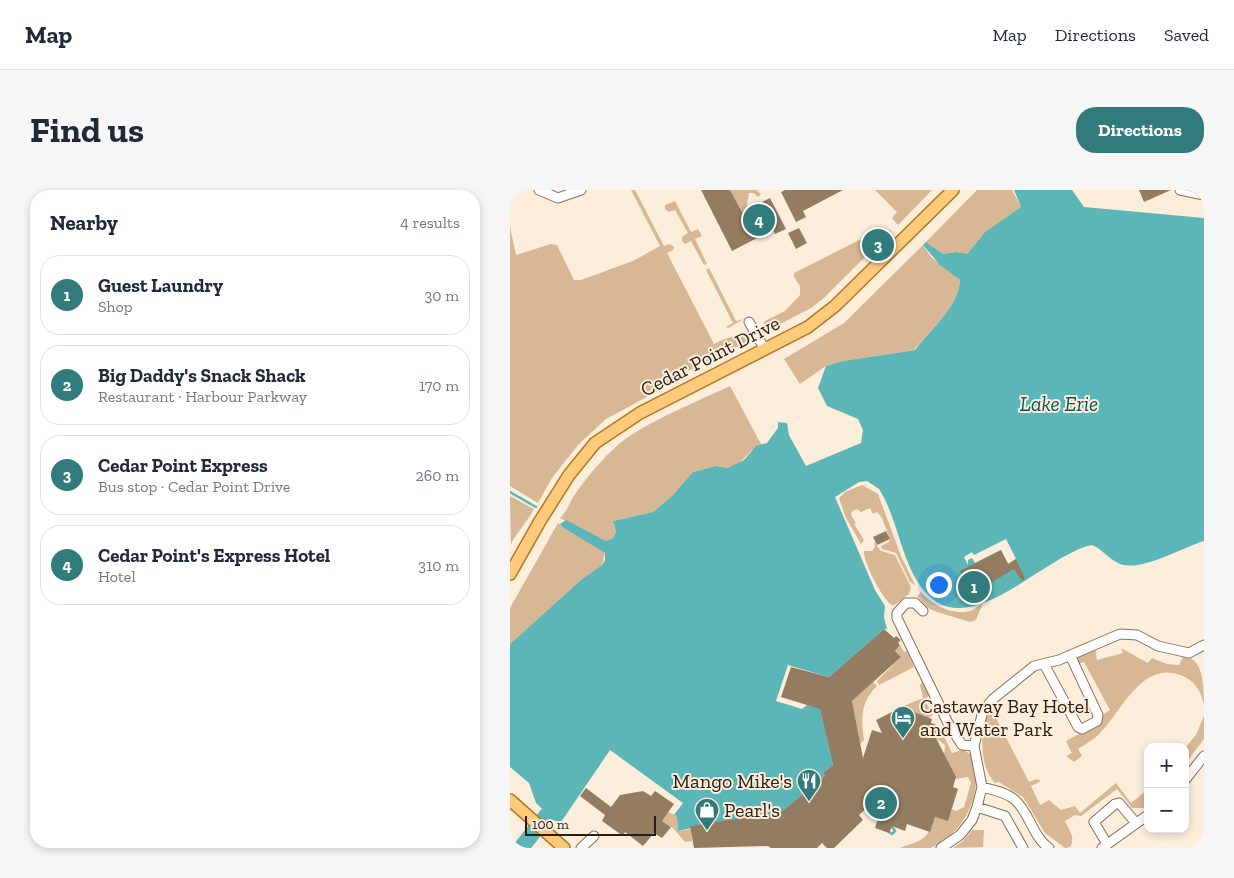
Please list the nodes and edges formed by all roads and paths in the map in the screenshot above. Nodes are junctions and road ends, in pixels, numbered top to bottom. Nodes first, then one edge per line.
1 (539, 190) edge
2 (582, 190) edge
3 (953, 190) edge
4 (1180, 190) edge
5 (1204, 195) edge
6 (749, 322) dead end
7 (764, 348) junction
8 (514, 557) edge
9 (510, 574) edge
10 (923, 611) dead end
11 (1204, 645) edge
12 (1070, 655) junction
13 (1044, 664) junction
14 (974, 746) junction
15 (1204, 756) edge
16 (1189, 775) edge
17 (982, 787) junction
18 (510, 800) edge
19 (977, 806) junction
20 (1144, 818) edge
21 (1136, 823) junction
22 (594, 836) dead end
23 (562, 846) edge
24 (1105, 846) edge
25 (1044, 847) edge
26 (581, 848) edge
27 (940, 848) edge
28 (1023, 848) edge

1 - 2 street
3 - 7 main road, Cedar Point Drive
4 - 5 street
6 - 7 street
7 - 8 main road, Cedar Point Drive
8 - 9 main road, Cedar Point Drive
10 - 14 street
11 - 12 street
12 - 13 street
12 - 13 street
13 - 14 street
14 - 17 street
15 - 16 street
17 - 19 street
17 - 25 street
18 - 23 main road
19 - 27 street
19 - 28 street
20 - 21 street
21 - 24 street
21 - 24 street
22 - 26 street

